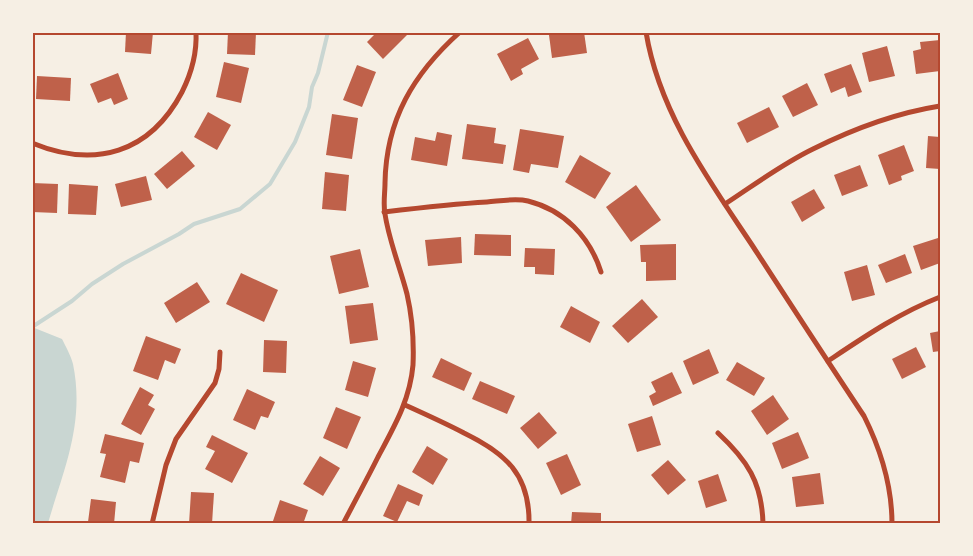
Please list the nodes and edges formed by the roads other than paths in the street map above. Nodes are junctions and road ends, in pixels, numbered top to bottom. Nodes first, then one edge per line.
1 (196, 32) edge
2 (460, 32) edge
3 (646, 32) edge
4 (940, 106) edge
5 (32, 143) edge
6 (725, 204) junction
7 (384, 212) junction
8 (601, 272) dead end
9 (940, 297) edge
10 (220, 352) dead end
11 (828, 361) junction
12 (405, 405) junction
13 (718, 433) dead end
14 (152, 524) edge
15 (343, 524) edge
16 (529, 524) edge
17 (763, 524) edge
18 (892, 524) edge

1 - 5 street
2 - 7 street
3 - 6 street
4 - 6 street
6 - 11 street
7 - 8 street
7 - 12 street
9 - 11 street
10 - 14 street
11 - 18 street
12 - 15 street
12 - 16 street
13 - 17 street

